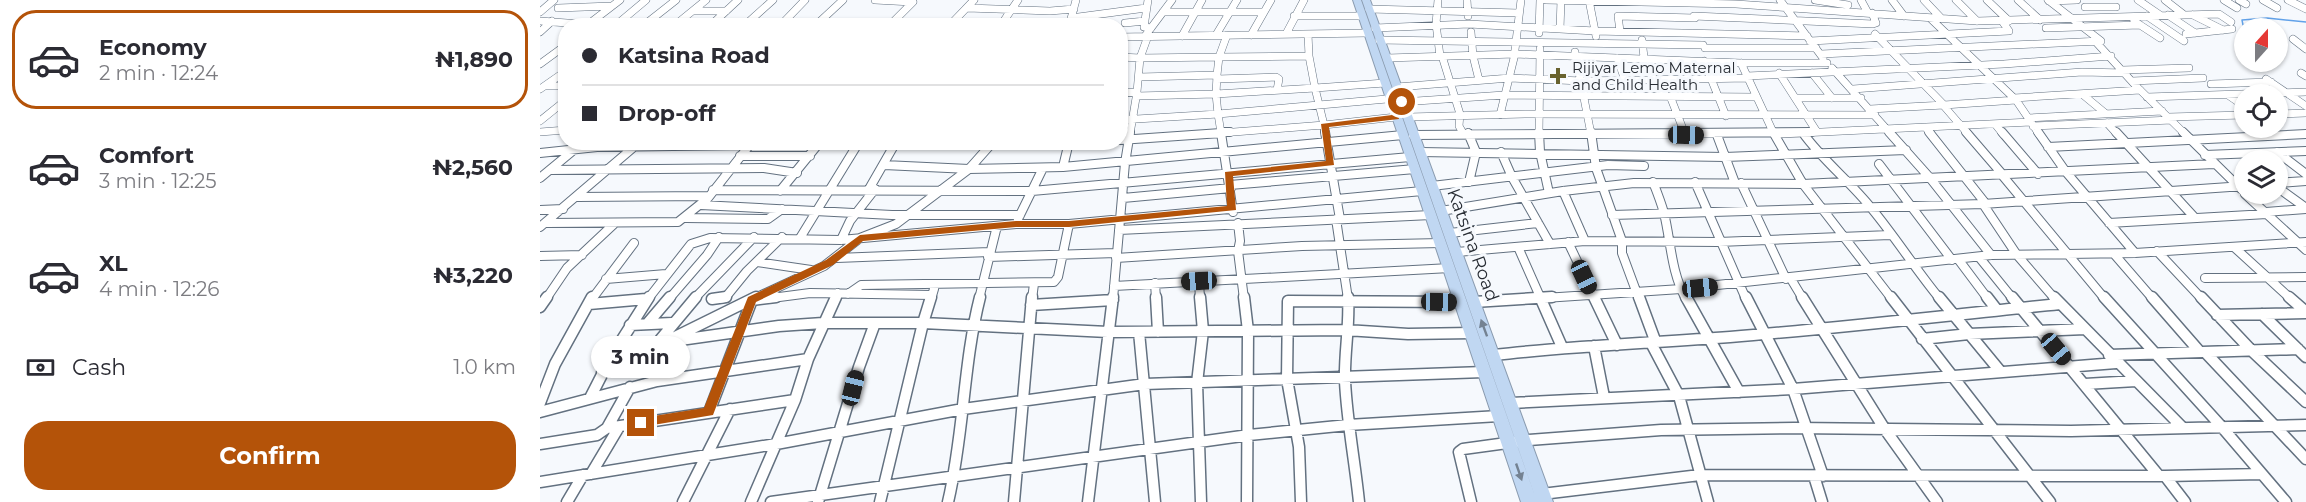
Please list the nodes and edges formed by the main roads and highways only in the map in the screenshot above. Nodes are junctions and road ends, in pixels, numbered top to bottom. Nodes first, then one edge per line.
1 (1357, 0) edge
2 (1365, 8) edge
3 (1374, 34) junction
4 (1395, 94) junction
5 (1415, 154) junction
6 (1427, 188) junction
7 (1436, 213) junction
8 (1468, 302) junction
9 (1543, 498) edge
10 (1529, 502) edge

1 - 2 highway, Katsina Road
2 - 3 highway, Katsina Road
3 - 4 highway, Katsina Road
3 - 4 highway, Katsina Road
4 - 5 highway, Katsina Road
5 - 6 highway, Katsina Road
5 - 6 highway, Katsina Road
6 - 7 highway, Katsina Road
7 - 8 highway, Katsina Road
7 - 8 highway, Katsina Road
9 -> 8 highway, Katsina Road
8 -> 10 highway, Katsina Road

